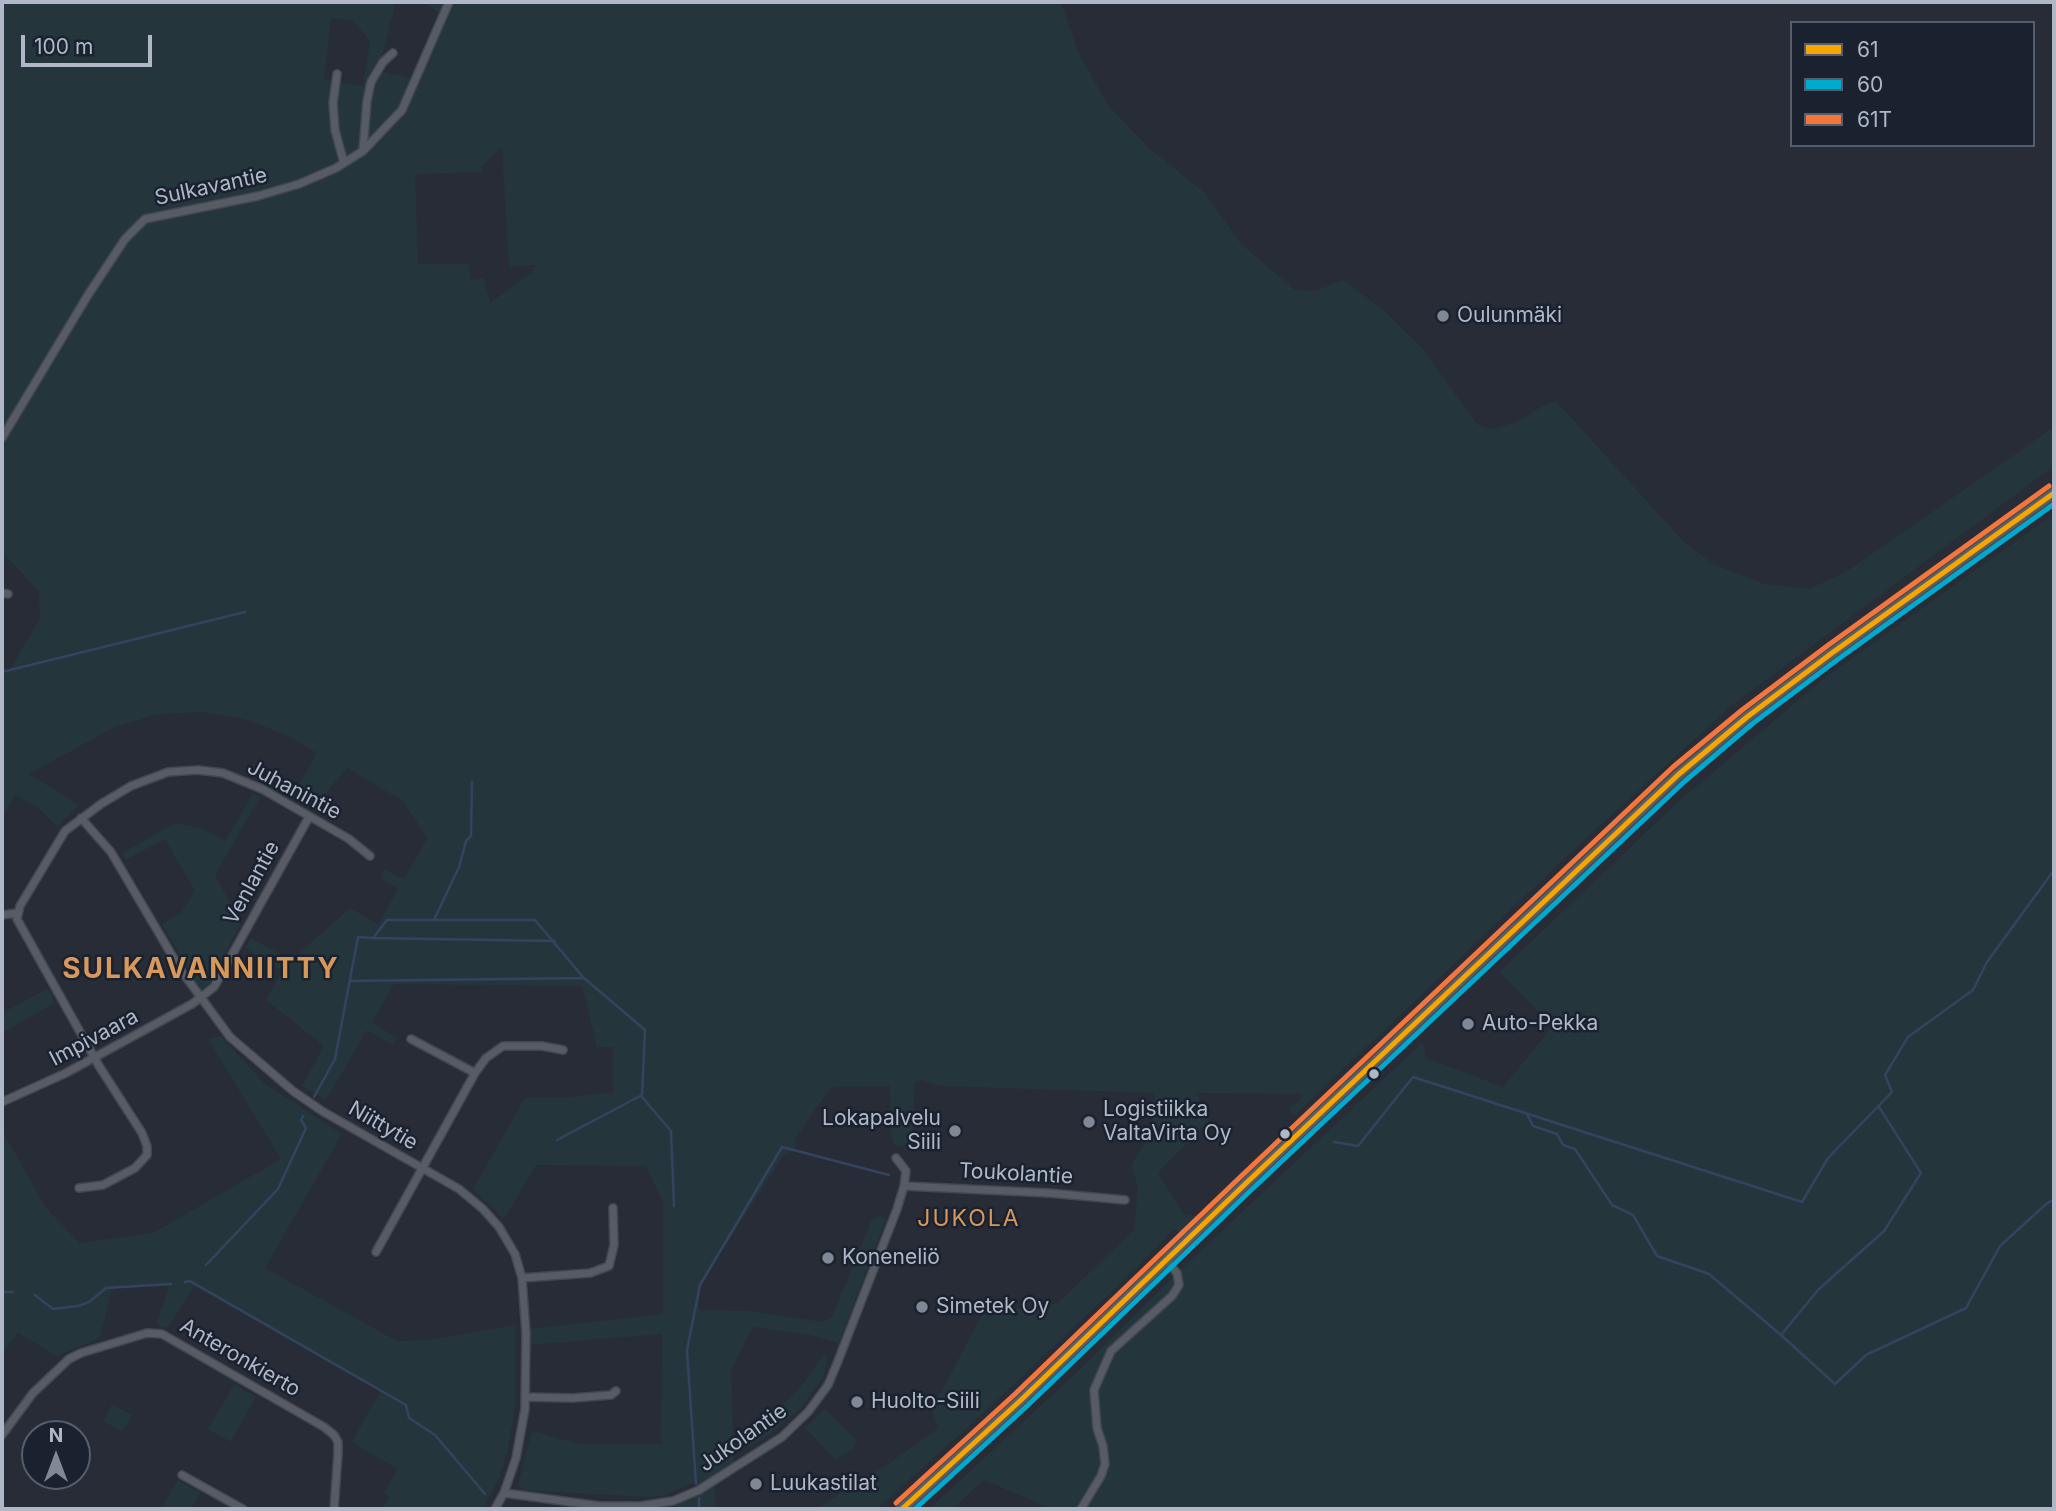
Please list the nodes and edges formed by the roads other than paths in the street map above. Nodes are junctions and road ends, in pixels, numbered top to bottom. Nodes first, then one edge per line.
1 (449, 2) edge
2 (393, 53) dead end
3 (337, 74) dead end
4 (363, 151) junction
5 (344, 163) junction
6 (2, 438) edge
7 (2054, 493) edge
8 (309, 817) junction
9 (81, 818) junction
10 (370, 856) dead end
11 (17, 912) junction
12 (2, 915) edge
13 (200, 999) junction
14 (411, 1039) dead end
15 (563, 1049) dead end
16 (95, 1057) junction
17 (475, 1073) junction
18 (2, 1102) edge
19 (896, 1157) dead end
20 (422, 1168) junction
21 (904, 1186) junction
22 (79, 1188) dead end
23 (1125, 1200) dead end
24 (613, 1208) dead end
25 (376, 1252) dead end
26 (1166, 1260) junction
27 (522, 1278) junction
28 (617, 1391) dead end
29 (525, 1397) junction
30 (2, 1435) edge
31 (182, 1475) dead end
32 (504, 1493) junction
33 (243, 1509) edge
34 (334, 1509) edge
35 (495, 1509) edge
36 (902, 1509) edge
37 (1081, 1509) edge

1 - 4 street, Sulkavantie
2 - 4 street
3 - 5 street
4 - 5 street, Sulkavantie
5 - 6 street, Sulkavantie
7 - 26 main road
8 - 9 street, Juhanintie
8 - 10 street, Juhanintie
8 - 13 street, Venlantie
9 - 11 street, Juhanintie
9 - 13 street, Niittytie
11 - 12 street
11 - 16 street
13 - 16 street, Impivaara
13 - 20 street, Niittytie
14 - 17 street
15 - 17 street
16 - 18 street, Impivaara
16 - 22 street
17 - 20 street
19 - 21 street
20 - 25 street
20 - 27 street, Niittytie
21 - 23 street, Toukolantie
21 - 32 street, Jukolantie
24 - 27 street
26 - 36 main road
26 - 37 street
27 - 29 street, Niittytie
28 - 29 street
29 - 32 street, Niittytie
30 - 34 street, Anteronkierto
31 - 33 street
32 - 35 street, Niittytie

